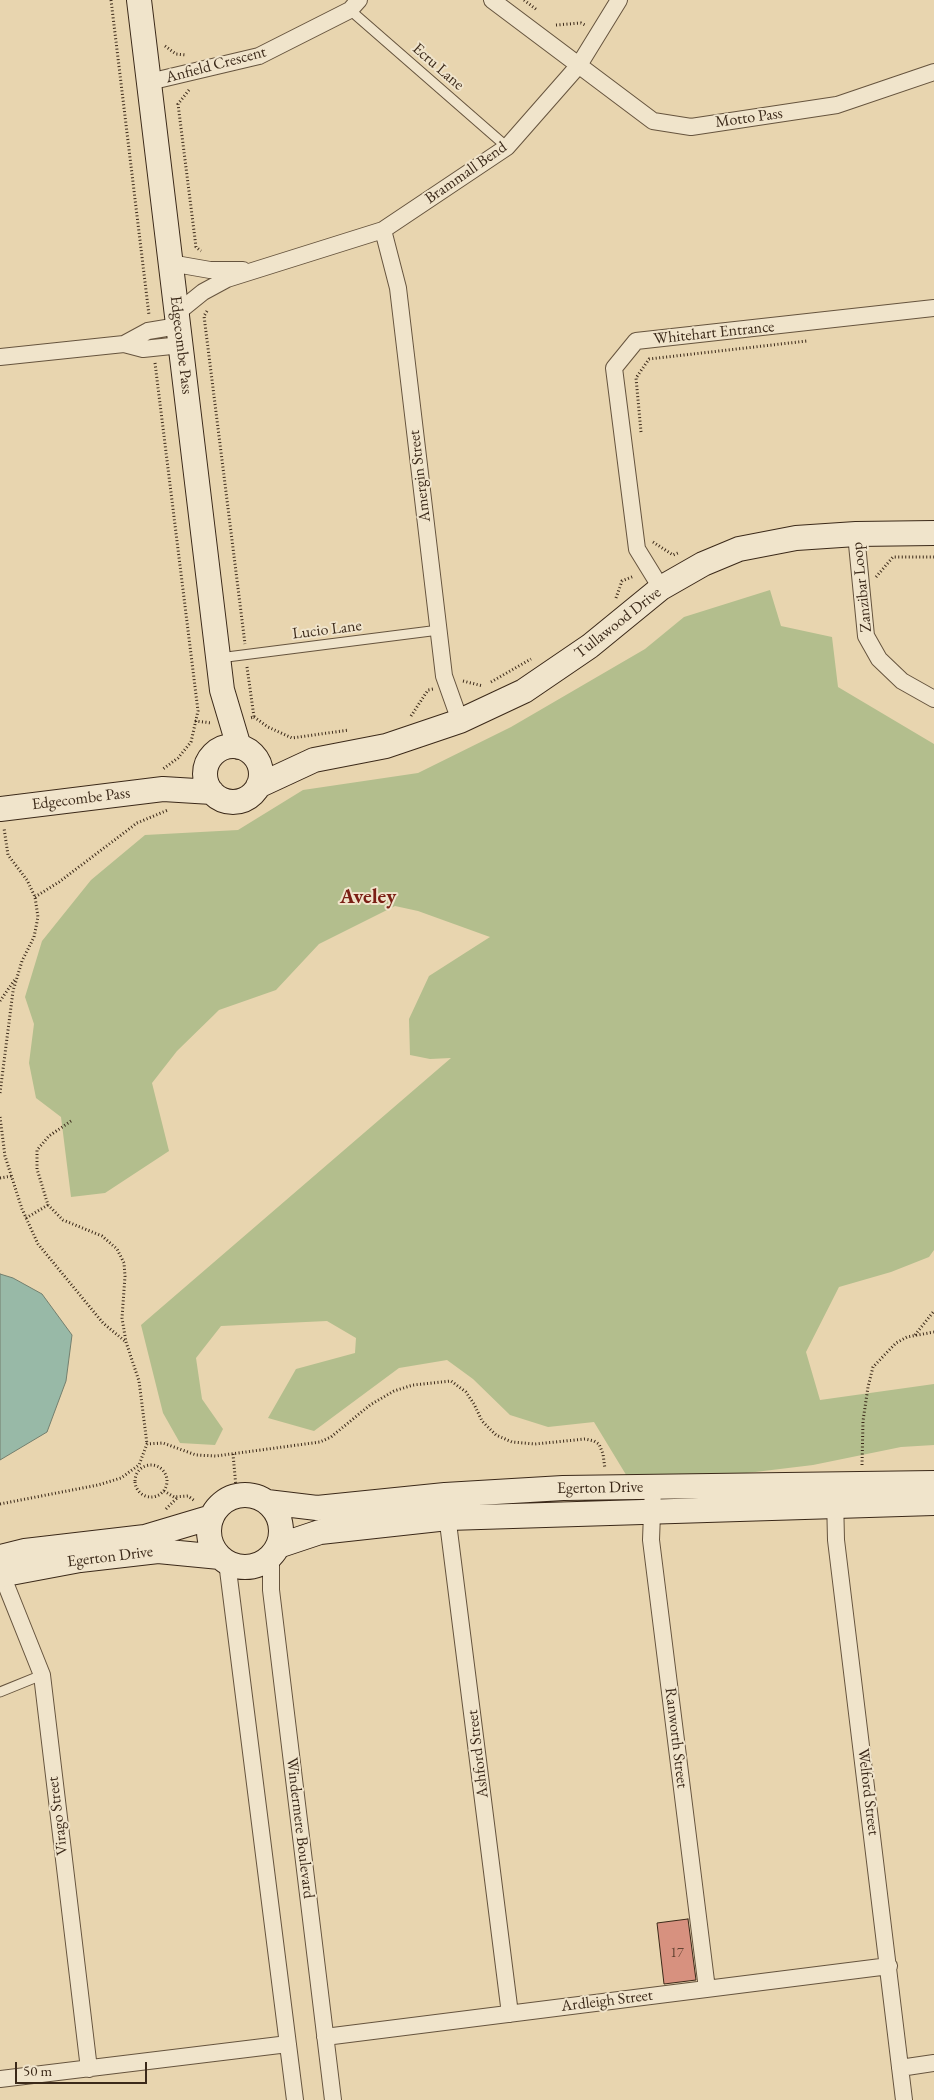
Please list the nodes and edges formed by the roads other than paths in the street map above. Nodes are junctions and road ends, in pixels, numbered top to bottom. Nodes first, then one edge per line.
1 (139, 0) edge
2 (492, 0) edge
3 (620, 0) edge
4 (354, 5) edge
5 (578, 65) junction
6 (934, 72) edge
7 (149, 82) junction
8 (507, 147) junction
9 (383, 230) junction
10 (170, 263) junction
11 (256, 270) junction
12 (934, 308) edge
13 (179, 328) junction
14 (124, 344) junction
15 (0, 357) edge
16 (934, 533) edge
17 (856, 534) junction
18 (661, 588) junction
19 (439, 630) junction
20 (218, 658) junction
21 (934, 699) edge
22 (460, 721) junction
23 (229, 756) junction
24 (314, 760) junction
25 (161, 780) junction
26 (258, 786) junction
27 (212, 792) junction
28 (1, 809) edge
29 (934, 1483) edge
30 (654, 1487) junction
31 (445, 1495) junction
32 (835, 1495) junction
33 (263, 1497) junction
34 (934, 1503) edge
35 (652, 1512) junction
36 (201, 1518) junction
37 (448, 1518) junction
38 (274, 1551) junction
39 (224, 1559) junction
40 (0, 1569) edge
41 (42, 1675) junction
42 (0, 1692) edge
43 (890, 1966) junction
44 (707, 1989) junction
45 (510, 2014) junction
46 (325, 2037) junction
47 (288, 2044) junction
48 (934, 2063) edge
49 (89, 2068) junction
50 (900, 2068) junction
51 (0, 2079) edge
52 (295, 2100) edge
53 (333, 2100) edge
54 (904, 2100) edge

1 - 7 street, Edgecombe Pass
2 - 5 street, Motto Pass
3 - 5 street, Brammall Bend
4 - 7 street, Anfield Crescent
4 - 8 lane, Ecru Lane
5 - 6 street, Motto Pass
5 - 8 street, Brammall Bend
7 - 10 street, Edgecombe Pass
8 - 9 street, Brammall Bend
9 - 11 street, Brammall Bend
9 - 19 street, Amergin Street
10 - 11 street, Brammall Bend
10 - 13 street, Edgecombe Pass
11 - 13 street, Brammall Bend
12 - 18 street, Whitehart Entrance
13 - 14 street
13 - 14 street
13 - 20 street, Edgecombe Pass
14 - 15 street
16 - 17 street, Tullawood Drive
17 - 18 street, Tullawood Drive
17 - 21 street, Zanzibar Loop
18 - 22 street, Tullawood Drive
19 - 20 lane, Lucio Lane
19 - 22 street, Amergin Street
20 - 23 street, Edgecombe Pass
22 - 24 street, Tullawood Drive
23 - 24 street, Tullawood Drive
23 - 25 street, Edgecombe Pass
23 - 26 street
23 - 27 street
24 - 26 street, Tullawood Drive
25 - 27 street, Edgecombe Pass
25 - 28 street, Edgecombe Pass
26 - 27 street
29 - 32 street, Egerton Drive
30 - 31 street, Egerton Drive
30 - 32 street, Egerton Drive
30 - 35 street, Ranworth Street
31 - 33 street, Egerton Drive
31 - 37 street, Ashford Street
32 - 34 street, Egerton Drive
32 - 35 street, Egerton Drive
32 - 43 street, Welford Street
33 - 36 street
33 - 38 street
35 - 37 street, Egerton Drive
35 - 44 street, Ranworth Street
36 - 39 street
36 - 40 street, Egerton Drive
37 - 38 street, Egerton Drive
37 - 45 street, Ashford Street
38 - 39 street
38 - 46 street, Windermere Boulevard
39 - 40 street, Egerton Drive
39 - 47 street
40 - 41 street, Virago Street
41 - 42 lane
41 - 49 street, Virago Street
43 - 44 street, Ardleigh Street
43 - 50 street, Welford Street
44 - 45 street, Ardleigh Street
45 - 46 street, Ardleigh Street
46 - 53 street, Windermere Boulevard
47 - 49 street
47 - 52 street
48 - 50 street
49 - 51 street
50 - 54 street, Welford Street

